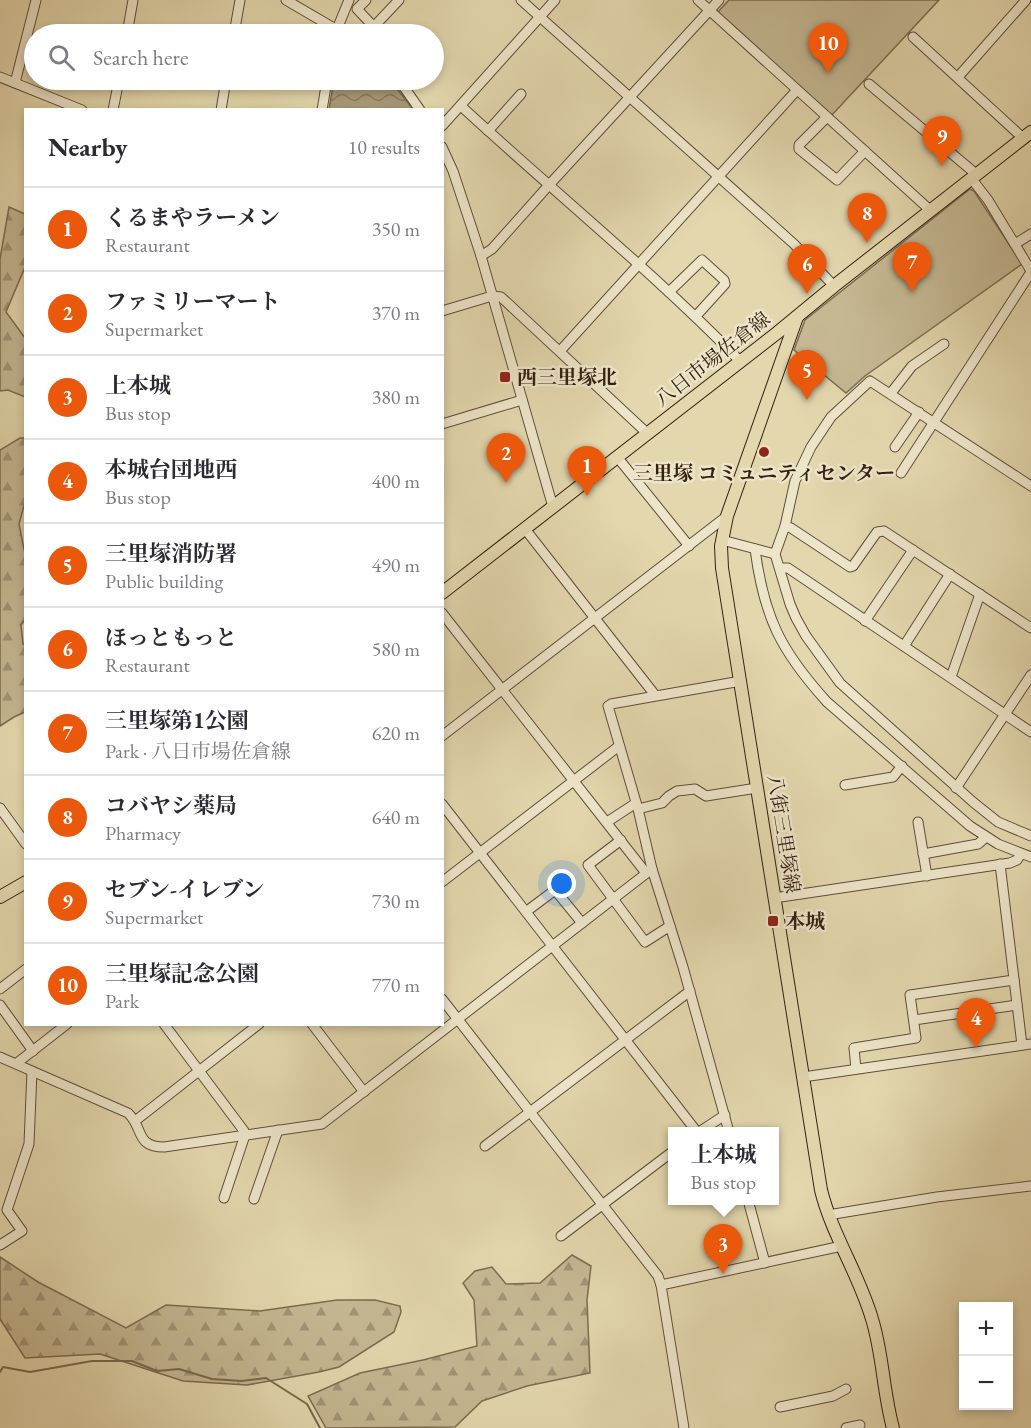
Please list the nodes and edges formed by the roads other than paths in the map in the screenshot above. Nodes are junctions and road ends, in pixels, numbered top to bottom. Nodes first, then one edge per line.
1 (36, 0) edge
2 (133, 0) edge
3 (240, 0) edge
4 (286, 0) edge
5 (349, 0) edge
6 (366, 0) edge
7 (399, 0) edge
8 (521, 0) edge
9 (555, 0) edge
10 (698, 0) edge
11 (719, 0) edge
12 (1026, 0) edge
13 (302, 4) edge
14 (710, 10) junction
15 (540, 17) junction
16 (30, 24) edge
17 (129, 24) edge
18 (236, 24) edge
19 (327, 24) edge
20 (341, 24) edge
21 (366, 24) edge
22 (377, 24) edge
23 (913, 37) dead end
24 (24, 47) edge
25 (0, 77) edge
26 (958, 77) junction
27 (15, 83) junction
28 (869, 84) dead end
29 (24, 87) edge
30 (32, 90) edge
31 (117, 90) edge
32 (224, 90) edge
33 (325, 90) edge
34 (406, 90) edge
35 (797, 90) junction
36 (520, 94) dead end
37 (630, 97) junction
38 (461, 106) junction
39 (77, 108) edge
40 (113, 108) edge
41 (221, 108) edge
42 (322, 108) edge
43 (419, 108) edge
44 (826, 117) junction
45 (444, 124) edge
46 (488, 131) junction
47 (1027, 135) edge
48 (444, 151) edge
49 (864, 151) junction
50 (719, 176) junction
51 (974, 176) junction
52 (549, 184) junction
53 (930, 210) junction
54 (1031, 234) edge
55 (1015, 244) junction
56 (481, 256) junction
57 (640, 264) junction
58 (1031, 272) edge
59 (834, 286) junction
60 (669, 292) junction
61 (492, 296) junction
62 (444, 310) edge
63 (696, 316) junction
64 (797, 317) junction
65 (944, 344) dead end
66 (560, 351) junction
67 (740, 361) junction
68 (891, 393) junction
69 (522, 400) junction
70 (919, 412) junction
71 (934, 422) junction
72 (444, 423) edge
73 (648, 434) junction
74 (895, 447) dead end
75 (618, 458) junction
76 (901, 473) dead end
77 (1031, 486) edge
78 (553, 507) junction
79 (727, 516) junction
80 (785, 526) junction
81 (525, 529) junction
82 (722, 540) junction
83 (689, 546) junction
84 (755, 549) junction
85 (913, 550) junction
86 (776, 554) junction
87 (780, 568) junction
88 (950, 574) junction
89 (444, 591) edge
90 (980, 594) junction
91 (444, 616) edge
92 (595, 618) junction
93 (865, 621) junction
94 (1031, 628) edge
95 (904, 646) junction
96 (1031, 675) edge
97 (951, 677) junction
98 (741, 681) junction
99 (502, 690) junction
100 (655, 695) junction
101 (1006, 715) junction
102 (1031, 732) edge
103 (444, 734) edge
104 (619, 746) junction
105 (902, 766) junction
106 (573, 780) junction
107 (845, 785) dead end
108 (757, 788) junction
109 (956, 788) junction
110 (637, 806) junction
111 (444, 807) edge
112 (0, 808) edge
113 (607, 822) junction
114 (918, 822) dead end
115 (1031, 836) edge
116 (986, 837) junction
117 (621, 840) junction
118 (24, 841) edge
119 (480, 852) junction
120 (923, 854) junction
121 (1021, 854) junction
122 (1031, 857) edge
123 (1000, 864) junction
124 (649, 871) junction
125 (927, 876) junction
126 (444, 880) edge
127 (24, 883) edge
128 (0, 897) edge
129 (774, 898) junction
130 (612, 900) junction
131 (526, 911) junction
132 (582, 923) junction
133 (670, 926) junction
134 (554, 946) junction
135 (24, 971) edge
136 (1014, 980) junction
137 (0, 989) edge
138 (690, 991) junction
139 (444, 1002) edge
140 (0, 1005) edge
141 (1017, 1005) junction
142 (458, 1019) junction
143 (914, 1020) junction
144 (1031, 1022) edge
145 (1019, 1023) junction
146 (65, 1026) edge
147 (165, 1026) edge
148 (256, 1026) edge
149 (314, 1026) edge
150 (626, 1040) junction
151 (1027, 1045) edge
152 (33, 1051) junction
153 (0, 1057) edge
154 (17, 1064) junction
155 (856, 1069) junction
156 (32, 1071) junction
157 (199, 1071) junction
158 (803, 1077) junction
159 (364, 1092) junction
160 (530, 1112) junction
161 (725, 1115) junction
162 (135, 1121) junction
163 (695, 1127) edge
164 (705, 1127) edge
165 (728, 1127) edge
166 (278, 1130) junction
167 (245, 1135) junction
168 (485, 1146) dead end
169 (668, 1155) edge
170 (1031, 1186) edge
171 (224, 1198) dead end
172 (254, 1199) dead end
173 (602, 1205) junction
174 (749, 1205) edge
175 (828, 1215) junction
176 (561, 1236) dead end
177 (0, 1245) edge
178 (842, 1246) junction
179 (765, 1263) junction
180 (661, 1285) junction
181 (846, 1389) dead end
182 (780, 1407) dead end
183 (860, 1425) dead end
184 (684, 1428) edge
185 (846, 1428) edge
186 (893, 1428) edge

1 - 16 street
2 - 17 street
3 - 18 street
4 - 13 street
5 - 20 street
6 - 21 street
7 - 22 street
8 - 15 street
9 - 15 street
10 - 14 street
11 - 14 street
12 - 26 street
13 - 19 street
14 - 35 street
14 - 37 street
15 - 37 street
15 - 38 street
23 - 26 street
24 - 27 street
25 - 27 street
26 - 47 street
27 - 29 street
28 - 51 street
30 - 39 street
31 - 40 street
32 - 41 street
33 - 42 street
34 - 43 street
35 - 44 street
35 - 50 street
36 - 46 street
37 - 50 street
37 - 52 street
38 - 45 street
38 - 46 street
44 - 49 street
44 - 49 street
46 - 52 street
47 - 51 main road, 八日市場佐倉線
48 - 56 street
49 - 53 street
50 - 57 street
50 - 59 street
51 - 53 main road, 八日市場佐倉線
51 - 55 street
52 - 56 street
52 - 57 street
53 - 59 main road, 八日市場佐倉線
54 - 55 street
55 - 58 street
56 - 61 street
57 - 60 street
57 - 66 street
58 - 71 street
59 - 64 main road, 八日市場佐倉線
60 - 63 street
60 - 63 street
61 - 62 street
61 - 66 street
61 - 69 street
63 - 67 street
64 - 67 main road, 八日市場佐倉線
64 - 79 main road, 八街三里塚線
65 - 68 street
66 - 73 street
67 - 73 main road, 八日市場佐倉線
68 - 70 street
68 - 80 street
69 - 72 street
69 - 78 street
70 - 71 street
70 - 74 street
71 - 76 street
71 - 77 street
73 - 75 main road, 八日市場佐倉線
75 - 78 main road, 八日市場佐倉線
75 - 83 street
78 - 81 main road, 八日市場佐倉線
79 - 82 main road, 八街三里塚線
79 - 83 street
80 - 85 street
80 - 86 street
81 - 89 main road, 八日市場佐倉線
81 - 92 street
82 - 84 street
82 - 98 main road, 八街三里塚線
83 - 92 street
84 - 86 street
84 - 105 street
85 - 88 street
85 - 93 street
86 - 87 street
87 - 93 street
87 - 109 street
88 - 90 street
88 - 95 street
90 - 94 street
90 - 97 street
91 - 99 street
92 - 99 street
92 - 100 street
93 - 95 street
95 - 97 street
96 - 101 street
97 - 101 street
98 - 100 street
98 - 108 main road, 八街三里塚線
99 - 103 street
99 - 106 street
100 - 104 street
101 - 102 street
101 - 109 street
104 - 106 street
104 - 110 street
105 - 107 street
105 - 116 street
106 - 113 street
106 - 119 street
108 - 110 street
108 - 129 main road, 八街三里塚線
109 - 115 street
110 - 113 street
110 - 124 street
111 - 119 street
112 - 118 street
113 - 117 street
114 - 120 street
116 - 120 street
116 - 121 street
117 - 124 street
117 - 130 street
119 - 126 street
119 - 131 street
120 - 125 street
121 - 122 street
121 - 123 street
123 - 125 street
123 - 136 street
124 - 130 street
124 - 133 street
125 - 129 street
127 - 128 main road
129 - 158 main road, 八街三里塚線
130 - 132 street
130 - 133 street
131 - 132 street
131 - 134 street
132 - 134 street
133 - 138 street
134 - 142 street
134 - 150 street
135 - 137 street
136 - 141 street
136 - 143 street
138 - 150 street
138 - 161 street
139 - 142 street
140 - 152 street
141 - 143 street
141 - 145 street
142 - 159 street
142 - 160 street
143 - 155 street
144 - 145 street
145 - 151 street
146 - 152 street
147 - 157 street
148 - 157 street
149 - 159 street
150 - 160 street
150 - 163 street
151 - 155 street
152 - 154 street
153 - 154 street
154 - 156 street
155 - 158 street
156 - 162 street
156 - 177 street
157 - 162 street
157 - 167 street
158 - 175 main road, 八街三里塚線
159 - 166 street
160 - 168 street
160 - 173 street
161 - 164 street
161 - 165 street
162 - 167 street
166 - 167 street
166 - 172 street
167 - 171 street
169 - 173 street
170 - 175 street
173 - 176 street
173 - 180 street
174 - 179 street
175 - 178 main road, 八街三里塚線
178 - 179 street
178 - 186 main road, 八街三里塚線
179 - 180 street
180 - 184 street
181 - 182 street
183 - 185 street

